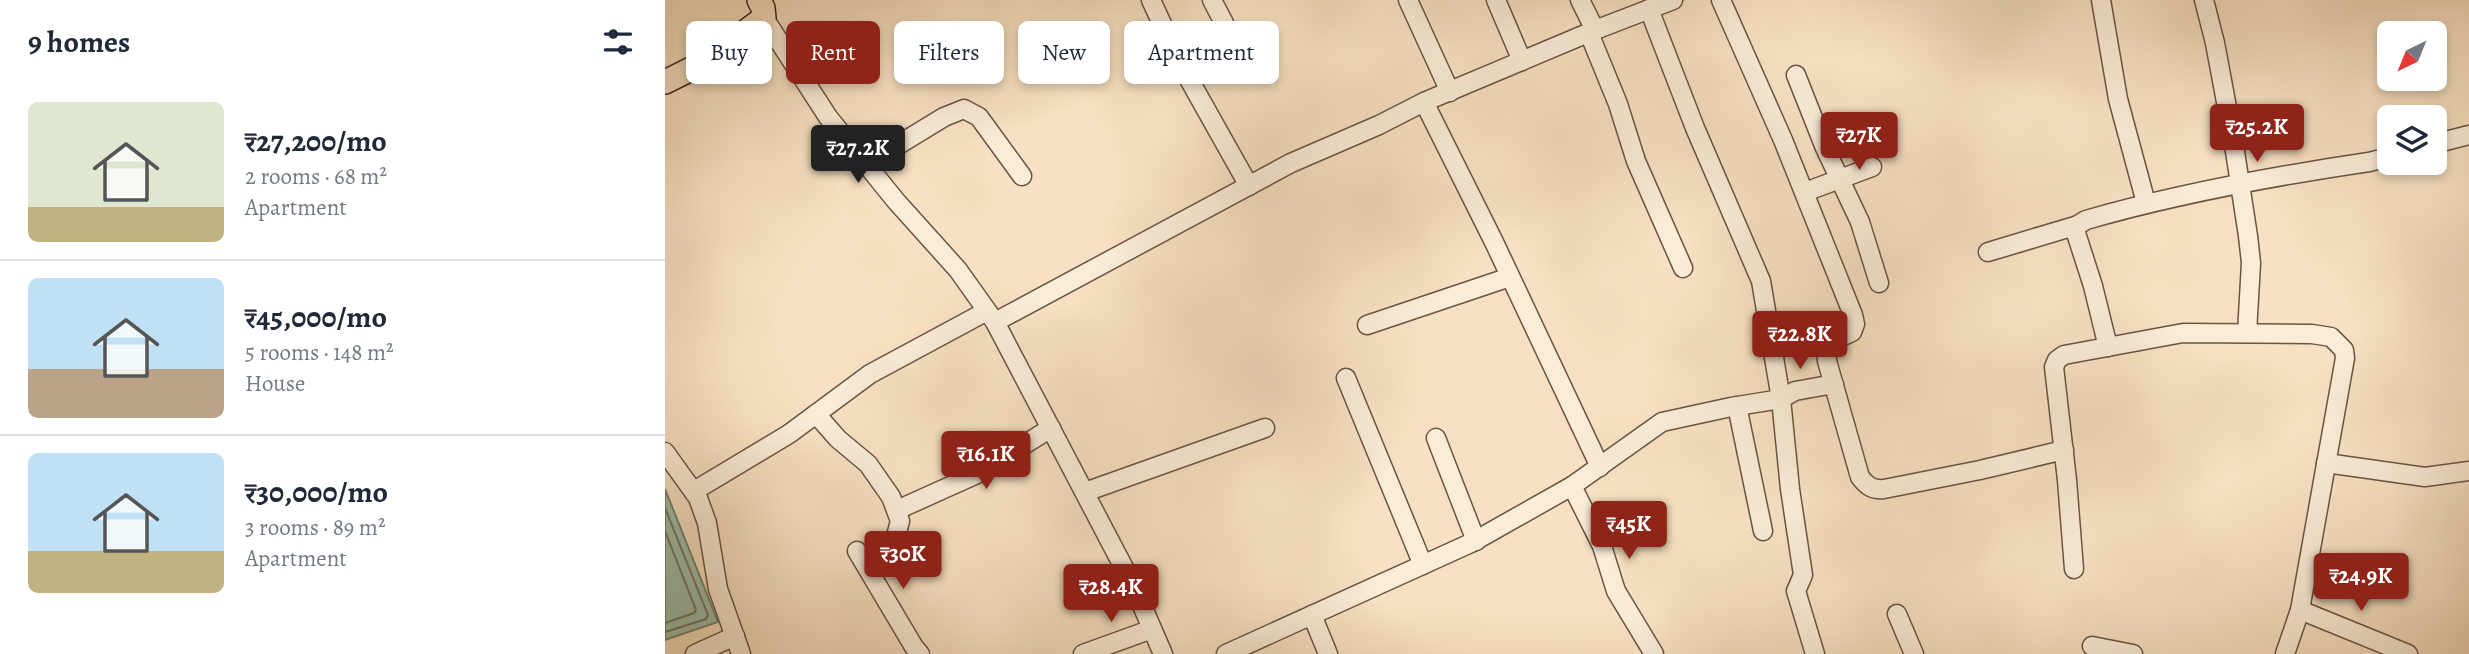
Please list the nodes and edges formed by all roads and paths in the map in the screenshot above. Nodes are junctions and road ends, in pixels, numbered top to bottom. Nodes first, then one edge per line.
1 (1151, 0) edge
2 (1212, 0) edge
3 (1408, 0) edge
4 (1496, 0) edge
5 (1580, 0) edge
6 (1673, 0) edge
7 (1721, 0) edge
8 (2101, 0) edge
9 (2204, 0) edge
10 (761, 9) edge
11 (1649, 9) junction
12 (1161, 21) edge
13 (1223, 21) edge
14 (1592, 31) junction
15 (1522, 61) junction
16 (1796, 75) dead end
17 (665, 82) edge
18 (1192, 84) edge
19 (1450, 92) junction
20 (1424, 102) junction
21 (2469, 135) edge
22 (2447, 141) edge
23 (2377, 160) edge
24 (867, 164) junction
25 (1872, 167) dead end
26 (1022, 176) dead end
27 (1841, 179) junction
28 (2240, 182) junction
29 (1249, 186) junction
30 (1805, 192) junction
31 (2145, 203) junction
32 (2078, 225) junction
33 (1988, 252) dead end
34 (1683, 268) dead end
35 (1510, 277) junction
36 (1879, 283) dead end
37 (991, 316) junction
38 (1367, 325) dead end
39 (2247, 333) junction
40 (2108, 347) junction
41 (1346, 378) dead end
42 (1834, 384) junction
43 (1781, 399) junction
44 (1737, 406) junction
45 (816, 414) junction
46 (1051, 428) junction
47 (1265, 428) dead end
48 (1436, 438) dead end
49 (2064, 450) junction
50 (665, 452) edge
51 (2326, 463) junction
52 (1600, 467) junction
53 (2469, 471) edge
54 (1572, 486) junction
55 (694, 491) junction
56 (1085, 492) junction
57 (897, 510) junction
58 (1763, 531) dead end
59 (896, 536) dead end
60 (1476, 541) junction
61 (857, 551) dead end
62 (1423, 565) junction
63 (2074, 569) dead end
64 (2300, 610) junction
65 (1896, 614) dead end
66 (1312, 615) junction
67 (1152, 629) junction
68 (735, 636) junction
69 (2092, 646) dead end
70 (912, 652) edge
71 (695, 654) edge
72 (741, 654) edge
73 (1083, 654) edge
74 (1163, 654) edge
75 (1226, 654) edge
76 (1328, 654) edge
77 (1654, 654) edge
78 (1815, 654) edge
79 (1914, 654) edge
80 (2133, 654) edge
81 (2285, 654) edge
82 (2408, 654) edge

1 - 12 street
2 - 13 street
3 - 19 street
4 - 15 street
5 - 14 street
6 - 11 street
7 - 30 street
8 - 31 street
9 - 28 street
10 - 17 main road
10 - 24 street
11 - 14 street
11 - 43 street
14 - 15 street
14 - 34 street
15 - 19 street
16 - 27 street
18 - 29 street
19 - 20 street
20 - 29 street
20 - 35 street
21 - 22 street
23 - 28 street
24 - 26 street
24 - 37 street
25 - 27 street
27 - 30 street
27 - 36 street
28 - 31 street
28 - 39 street
29 - 37 street
30 - 42 street
31 - 32 street
32 - 33 street
32 - 40 street
35 - 38 street
35 - 52 street
37 - 45 street
37 - 46 street
39 - 40 street
39 - 51 street
40 - 49 street
41 - 62 street
42 - 43 street
42 - 49 street
43 - 44 street
43 - 78 street
44 - 52 street
44 - 58 street
45 - 55 street
45 - 57 street
46 - 56 street
46 - 57 street
47 - 56 street
48 - 60 street
49 - 63 street
50 - 55 street
51 - 53 street
51 - 64 street
52 - 54 street
54 - 60 street
54 - 77 street
55 - 68 street
56 - 67 street
57 - 59 street
60 - 62 street
61 - 70 street
62 - 66 street
64 - 81 street
64 - 82 street
65 - 79 street
66 - 75 street
66 - 76 street
67 - 73 street
67 - 74 street
68 - 71 street
68 - 72 street
69 - 80 street

